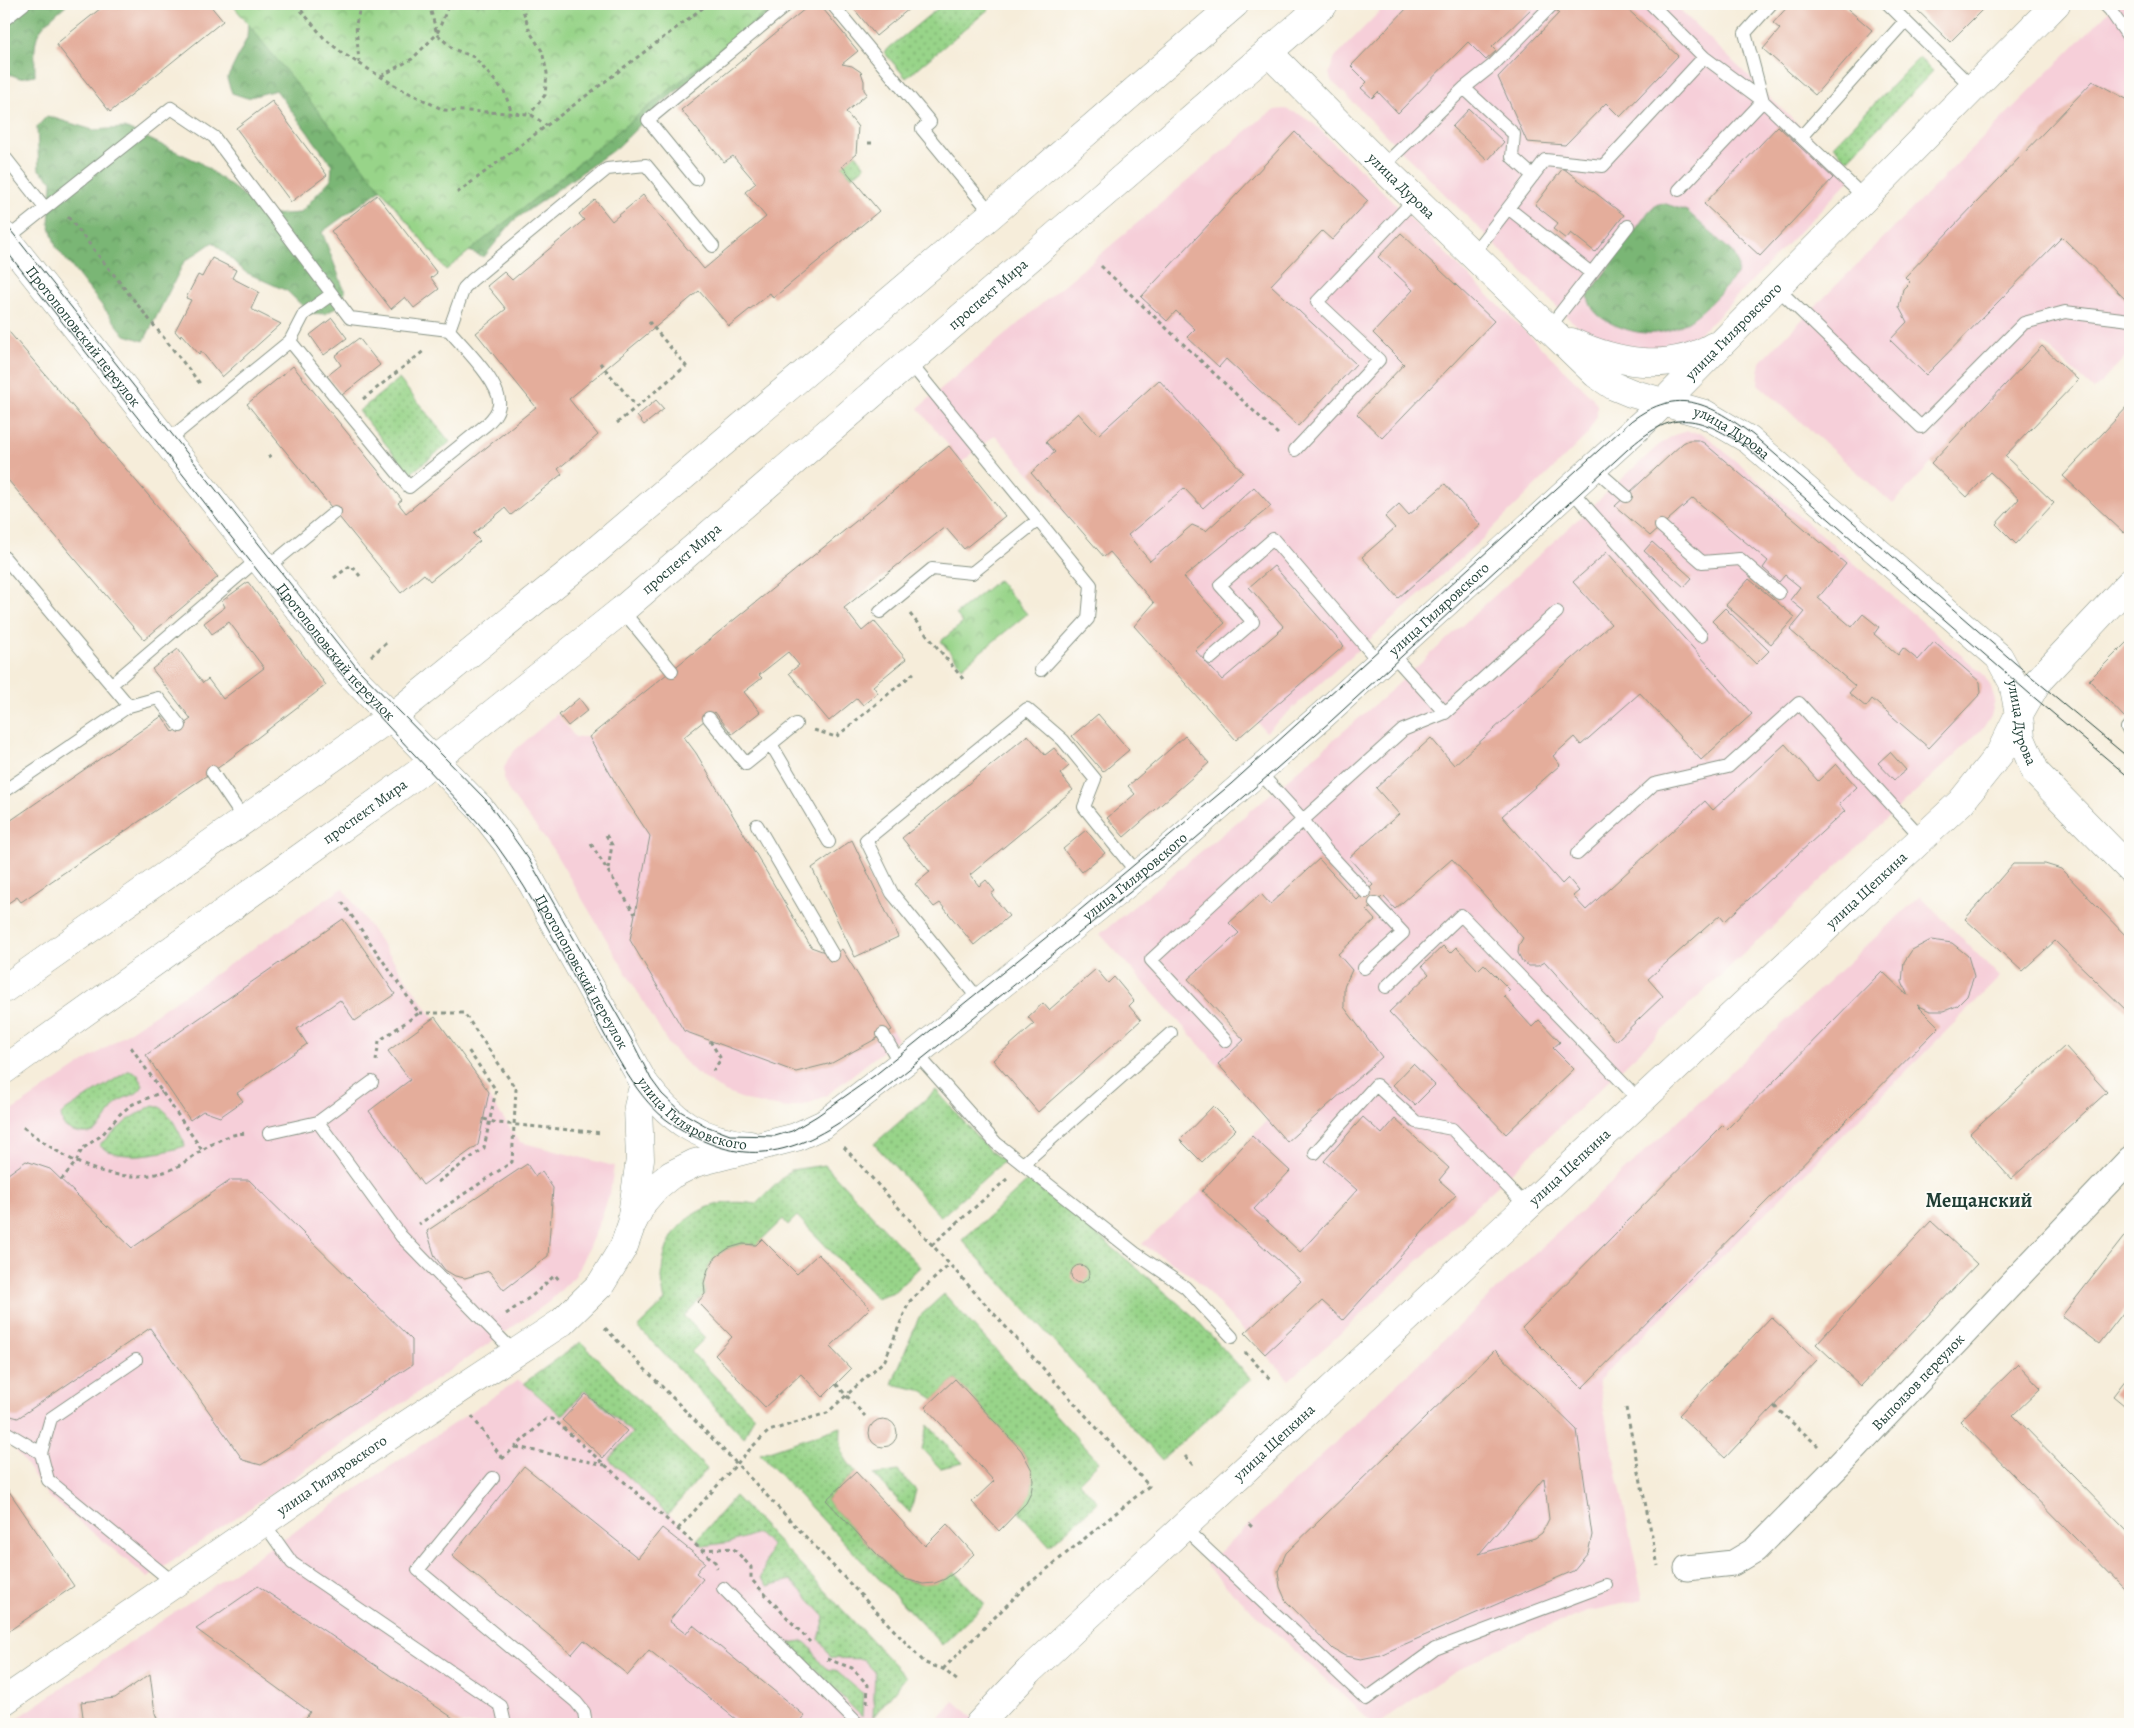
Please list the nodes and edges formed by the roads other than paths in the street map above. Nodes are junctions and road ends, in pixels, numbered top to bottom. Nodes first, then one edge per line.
1 (24, 4) edge
2 (788, 4) edge
3 (832, 4) edge
4 (1235, 4) edge
5 (1324, 4) edge
6 (1651, 4) edge
7 (1771, 4) edge
8 (1888, 4) edge
9 (2056, 4) edge
10 (2104, 4) edge
11 (1551, 6) dead end
12 (4, 20) edge
13 (1905, 21) junction
14 (2130, 39) edge
15 (1268, 52) junction
16 (1704, 56) junction
17 (1464, 88) junction
18 (1973, 88) junction
19 (1763, 101) junction
20 (1801, 137) junction
21 (4, 156) edge
22 (1382, 167) junction
23 (1533, 176) junction
24 (696, 179) dead end
25 (1679, 190) dead end
26 (1865, 198) junction
27 (1415, 199) junction
28 (50, 204) junction
29 (1508, 208) junction
30 (992, 214) junction
31 (1628, 226) dead end
32 (5, 239) edge
33 (713, 246) dead end
34 (1472, 255) junction
35 (1591, 273) junction
36 (1777, 288) junction
37 (332, 294) junction
38 (2130, 320) edge
39 (1548, 329) junction
40 (449, 330) junction
41 (1728, 338) junction
42 (290, 341) junction
43 (910, 363) junction
44 (1664, 402) junction
45 (166, 442) junction
46 (1295, 450) road end
47 (1594, 468) junction
48 (1570, 489) junction
49 (1626, 496) dead end
50 (335, 512) dead end
51 (1038, 520) junction
52 (1661, 526) dead end
53 (4, 557) edge
54 (262, 564) junction
55 (2130, 583) edge
56 (1779, 593) dead end
57 (622, 610) junction
58 (880, 612) dead end
59 (1557, 612) dead end
60 (1701, 636) dead end
61 (1999, 657) junction
62 (1211, 658) dead end
63 (1386, 658) junction
64 (2050, 666) junction
65 (1041, 670) dead end
66 (672, 671) dead end
67 (112, 684) junction
68 (129, 706) junction
69 (1445, 712) junction
70 (2019, 714) junction
71 (392, 717) junction
72 (709, 718) dead end
73 (796, 724) road end
74 (180, 726) dead end
75 (771, 744) junction
76 (433, 761) junction
77 (212, 772) dead end
78 (1259, 772) junction
79 (4, 790) edge
80 (1303, 820) junction
81 (245, 821) junction
82 (757, 825) dead end
83 (1922, 838) junction
84 (829, 842) dead end
85 (1577, 854) dead end
86 (2130, 869) edge
87 (1138, 874) junction
88 (1365, 892) dead end
89 (1375, 903) dead end
90 (834, 955) dead end
91 (1364, 968) dead end
92 (1386, 987) dead end
93 (4, 989) edge
94 (980, 1002) junction
95 (1172, 1033) dead end
96 (883, 1034) dead end
97 (1226, 1041) dead end
98 (909, 1059) junction
99 (4, 1070) edge
100 (372, 1082) road end
101 (644, 1083) junction
102 (1640, 1101) junction
103 (318, 1122) junction
104 (269, 1133) road end
105 (767, 1144) junction
106 (1315, 1153) dead end
107 (2130, 1159) edge
108 (1023, 1164) junction
109 (1527, 1206) junction
110 (631, 1226) junction
111 (1232, 1337) road end
112 (516, 1354) junction
113 (136, 1360) dead end
114 (4, 1431) edge
115 (41, 1453) junction
116 (493, 1478) road end
117 (263, 1522) junction
118 (1183, 1527) junction
119 (1687, 1568) dead end
120 (174, 1583) junction
121 (1606, 1585) dead end
122 (723, 1588) road end
123 (4, 1701) edge
124 (505, 1724) edge
125 (586, 1724) edge
126 (858, 1724) edge
127 (979, 1724) edge

1 - 12 lane
2 - 24 lane
3 - 30 lane
4 - 30 main road
5 - 15 main road, проспект Мира
6 - 16 lane
7 - 19 lane
8 - 13 lane
9 - 18 main road, улица Гиляровского
10 - 14 lane
11 - 17 lane
13 - 18 lane
13 - 20 lane
15 - 22 main road, улица Дурова
15 - 43 main road, проспект Мира
16 - 19 lane
16 - 23 lane
17 - 22 lane
17 - 23 lane
18 - 26 main road, улица Гиляровского
19 - 20 lane
19 - 25 lane
20 - 26 lane
21 - 28 lane
22 - 27 main road, улица Дурова
23 - 29 lane
26 - 36 main road, улица Гиляровского
27 - 34 main road, улица Дурова
27 - 46 lane
28 - 32 lane
28 - 37 lane
29 - 34 lane
29 - 35 lane
30 - 71 main road
31 - 35 lane
32 - 45 main road, Протопоповский переулок
33 - 40 lane
34 - 39 main road, улица Дурова
35 - 39 lane
36 - 38 lane
36 - 41 main road, улица Гиляровского
37 - 40 lane
37 - 42 lane
39 - 41 main road
39 - 44 main road, улица Дурова
40 - 42 lane
41 - 44 main road, улица Гиляровского
42 - 45 lane
43 - 51 lane
43 - 57 main road, проспект Мира
44 - 47 main road, улица Гиляровского
44 - 61 main road, улица Дурова
45 - 54 main road, Протопоповский переулок
47 - 48 main road, улица Гиляровского
47 - 49 lane
48 - 60 lane
48 - 63 main road, улица Гиляровского
50 - 54 lane
51 - 58 lane
51 - 65 lane
52 - 56 lane
53 - 67 lane
54 - 67 lane
54 - 71 main road, Протопоповский переулок
55 - 64 main road, улица Щепкина
57 - 66 lane
57 - 76 main road, проспект Мира
59 - 69 lane
61 - 64 main road
61 - 70 main road, улица Дурова
62 - 63 lane
63 - 69 lane
63 - 78 main road, улица Гиляровского
64 - 70 main road, улица Щепкина
67 - 68 lane
68 - 74 lane
68 - 79 lane
69 - 80 lane
70 - 83 main road, улица Щепкина
70 - 86 main road, улица Дурова
71 - 76 main road, Протопоповский переулок
71 - 81 main road
72 - 75 lane
73 - 75 lane
75 - 84 lane
76 - 99 main road, проспект Мира
76 - 101 main road, Протопоповский переулок
77 - 81 lane
78 - 80 lane
78 - 87 main road, улица Гиляровского
80 - 88 lane
80 - 97 lane
81 - 93 main road
82 - 90 lane
83 - 85 lane
83 - 102 main road, улица Щепкина
87 - 94 main road, улица Гиляровского
87 - 94 lane
89 - 91 lane
92 - 102 lane
94 - 98 main road, улица Гиляровского
95 - 108 lane
96 - 98 lane
98 - 105 main road, улица Гиляровского
98 - 108 lane
100 - 103 lane
101 - 105 main road, улица Гиляровского
101 - 110 main road, улица Гиляровского
102 - 109 main road, улица Щепкина
103 - 104 lane
103 - 112 lane
105 - 110 main road, улица Гиляровского
106 - 109 lane
107 - 119 street, Выползов переулок
108 - 111 lane
109 - 118 main road, улица Щепкина
110 - 112 main road, улица Гиляровского
112 - 117 main road, улица Гиляровского
113 - 115 lane
114 - 115 lane
115 - 120 lane
116 - 125 lane
117 - 120 main road, улица Гиляровского
117 - 124 lane
118 - 121 lane
118 - 127 main road, улица Щепкина
120 - 123 main road, улица Гиляровского
122 - 126 lane

